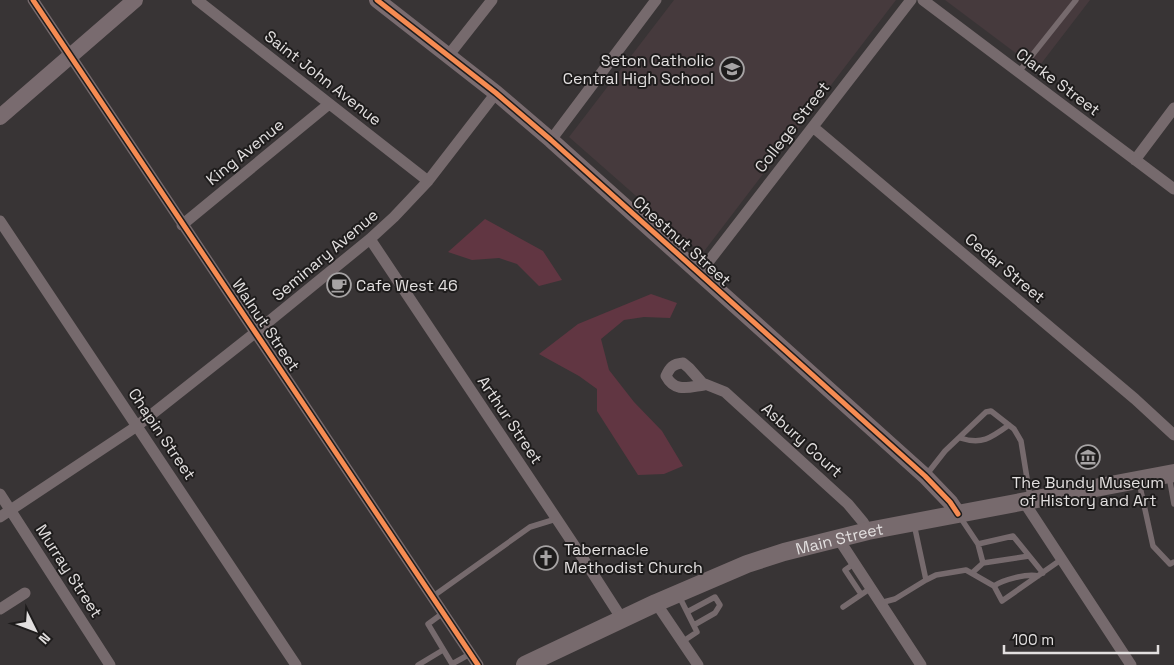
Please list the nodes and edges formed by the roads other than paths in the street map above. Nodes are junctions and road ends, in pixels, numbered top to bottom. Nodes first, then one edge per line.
1 (32, 0) edge
2 (135, 0) edge
3 (197, 0) edge
4 (377, 0) edge
5 (492, 0) edge
6 (656, 0) edge
7 (911, 0) edge
8 (922, 0) edge
9 (1076, 0) edge
10 (70, 55) junction
11 (448, 56) junction
12 (1018, 73) junction
13 (496, 93) junction
14 (329, 104) junction
15 (1174, 108) edge
16 (0, 117) edge
17 (813, 127) junction
18 (551, 140) junction
19 (1135, 160) junction
20 (428, 181) junction
21 (1174, 190) edge
22 (0, 221) edge
23 (182, 225) junction
24 (370, 239) junction
25 (699, 274) junction
26 (256, 332) junction
27 (705, 384) dead end
28 (1009, 425) junction
29 (137, 426) junction
30 (1174, 434) edge
31 (960, 438) junction
32 (1171, 474) edge
33 (925, 476) junction
34 (1139, 480) junction
35 (0, 494) edge
36 (1028, 501) junction
37 (1174, 504) edge
38 (11, 510) junction
39 (958, 514) junction
40 (0, 517) edge
41 (556, 519) junction
42 (913, 522) junction
43 (868, 531) junction
44 (838, 538) junction
45 (978, 544) junction
46 (1029, 556) junction
47 (1062, 559) junction
48 (1174, 562) edge
49 (983, 563) junction
50 (972, 573) junction
51 (1040, 574) junction
52 (926, 580) junction
53 (994, 586) junction
54 (711, 589) junction
55 (866, 591) junction
56 (25, 593) dead end
57 (678, 594) junction
58 (432, 597) junction
59 (880, 602) junction
60 (656, 603) junction
61 (843, 607) dead end
62 (0, 609) edge
63 (688, 612) junction
64 (443, 613) junction
65 (622, 619) junction
66 (694, 625) junction
67 (682, 642) junction
68 (443, 650) junction
69 (470, 654) junction
70 (110, 665) edge
71 (296, 665) edge
72 (418, 665) edge
73 (452, 665) edge
74 (478, 665) edge
75 (525, 665) edge
76 (698, 665) edge
77 (922, 665) edge
78 (1131, 665) edge

1 - 10 street, Walnut Street
2 - 10 street
3 - 14 street, Saint John Avenue
4 - 11 street, Chestnut Street
5 - 11 street
6 - 18 street
7 - 17 street, College Street
8 - 12 street, Clarke Street
9 - 12 lane
10 - 16 street
10 - 23 street, Walnut Street
11 - 13 street, Chestnut Street
12 - 19 street, Clarke Street
13 - 18 street, Chestnut Street
13 - 20 street, Seminary Avenue
14 - 20 street, Saint John Avenue
14 - 23 street, King Avenue
15 - 19 street
17 - 25 street, College Street
17 - 30 street, Cedar Street
18 - 25 street, Chestnut Street
19 - 21 street, Clarke Street
20 - 24 street, Seminary Avenue
22 - 29 street, Chapin Street
23 - 26 street, Walnut Street
24 - 26 street, Seminary Avenue
24 - 41 street, Arthur Street
25 - 33 street, Chestnut Street
26 - 29 street, Seminary Avenue
26 - 58 street, Walnut Street
27 - 43 street, Asbury Court
28 - 31 lane
28 - 31 lane
28 - 36 lane
29 - 38 street, Seminary Avenue
29 - 71 street, Chapin Street
31 - 33 lane
32 - 34 main road, Main Street
32 - 37 lane
33 - 39 street, Chestnut Street
34 - 36 main road, Main Street
34 - 48 lane
35 - 38 street, Murray Street
36 - 39 main road, Main Street
36 - 47 street
38 - 40 street, Seminary Avenue
38 - 70 street, Murray Street
39 - 42 main road, Main Street
39 - 45 lane
41 - 58 lane
41 - 65 street, Arthur Street
42 - 43 main road, Main Street
42 - 52 lane
43 - 44 main road, Main Street
44 - 54 main road, Main Street
44 - 55 street
45 - 46 lane
45 - 49 lane
46 - 49 lane
46 - 51 lane
47 - 51 lane
47 - 78 street
49 - 50 lane
50 - 52 lane
50 - 53 lane
51 - 53 lane
51 - 53 lane
52 - 59 lane
54 - 57 main road, Main Street
54 - 63 lane
54 - 66 lane
55 - 59 street
55 - 61 lane
56 - 62 street
57 - 60 main road, Main Street
57 - 63 lane
58 - 64 street, Walnut Street
59 - 77 street
60 - 65 main road, Main Street
60 - 67 street
63 - 66 lane
64 - 68 lane
64 - 69 street, Walnut Street
65 - 75 main road, Main Street
66 - 67 lane
67 - 76 street
68 - 72 lane
68 - 73 lane
69 - 73 lane
69 - 74 street, Walnut Street

